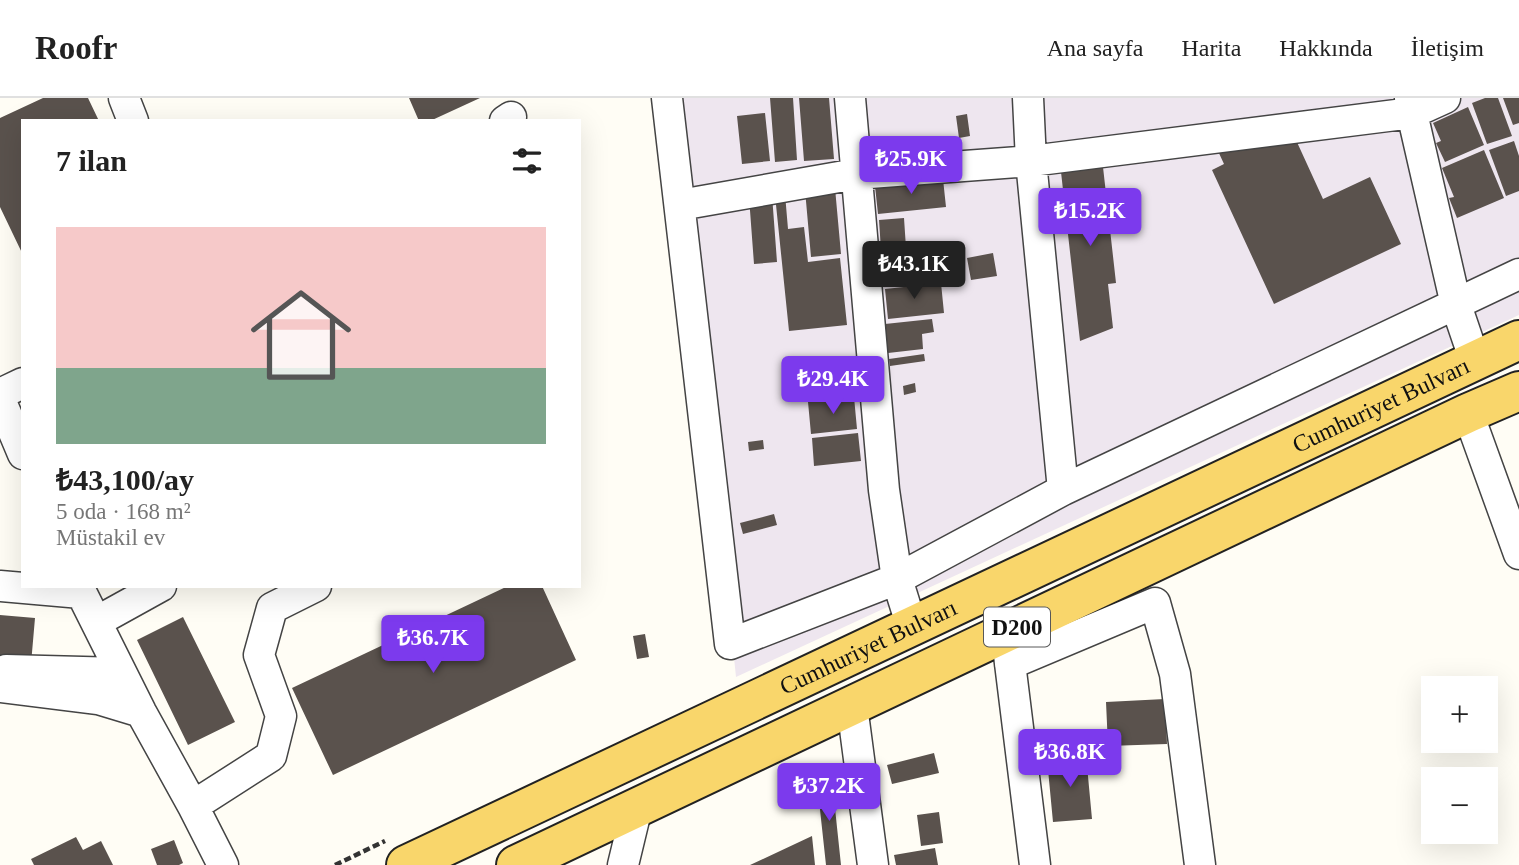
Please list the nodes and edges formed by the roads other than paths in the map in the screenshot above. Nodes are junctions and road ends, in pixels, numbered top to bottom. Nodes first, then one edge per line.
1 (124, 98) edge
2 (667, 98) edge
3 (850, 98) edge
4 (1028, 98) edge
5 (1445, 98) edge
6 (1411, 106) edge
7 (132, 119) edge
8 (1031, 161) junction
9 (856, 174) junction
10 (680, 205) junction
11 (1519, 274) edge
12 (1456, 305) junction
13 (1519, 340) edge
14 (1475, 361) junction
15 (21, 384) edge
16 (1519, 391) edge
17 (0, 394) edge
18 (0, 399) edge
19 (1468, 413) junction
20 (21, 449) edge
21 (1063, 491) junction
22 (1509, 492) edge
23 (1519, 554) edge
24 (897, 579) junction
25 (0, 586) edge
26 (21, 587) edge
27 (40, 588) edge
28 (157, 588) edge
29 (312, 588) edge
30 (80, 590) edge
31 (96, 622) junction
32 (912, 627) junction
33 (1008, 648) junction
34 (0, 669) edge
35 (925, 671) junction
36 (121, 673) junction
37 (0, 687) edge
38 (852, 706) junction
39 (141, 712) junction
40 (193, 806) junction
41 (638, 807) junction
42 (223, 865) edge
43 (406, 865) edge
44 (516, 865) edge
45 (624, 865) edge
46 (873, 865) edge
47 (1035, 865) edge
48 (1200, 865) edge

1 - 7 street
2 - 10 street
3 - 9 street
4 - 8 street
5 - 6 street
6 - 8 street
6 - 12 street
8 - 9 street
8 - 21 street
9 - 10 street
9 - 24 street
10 - 24 street
11 - 12 street
12 - 14 street
12 - 21 street
13 - 14 main road, Cumhuriyet Bulvarı
14 - 32 main road, Cumhuriyet Bulvarı
15 - 17 street
16 - 19 main road, Cumhuriyet Bulvarı / D200
18 - 20 street
19 - 22 street
19 - 33 main road, Cumhuriyet Bulvarı / D200
21 - 24 street
22 - 23 street
24 - 32 street
25 - 26 street
27 - 30 street
28 - 31 street
29 - 40 street
30 - 31 street
31 - 36 street
32 - 35 main road
32 - 43 main road, Cumhuriyet Bulvarı
33 - 35 main road, Cumhuriyet Bulvarı / D200
33 - 47 street
33 - 48 street
34 - 36 street
35 - 38 main road, Cumhuriyet Bulvarı / D200
36 - 39 street
37 - 39 street
38 - 41 main road, Cumhuriyet Bulvarı / D200
38 - 46 street
39 - 40 street
40 - 42 street
41 - 44 main road, Cumhuriyet Bulvarı / D200
41 - 45 street

